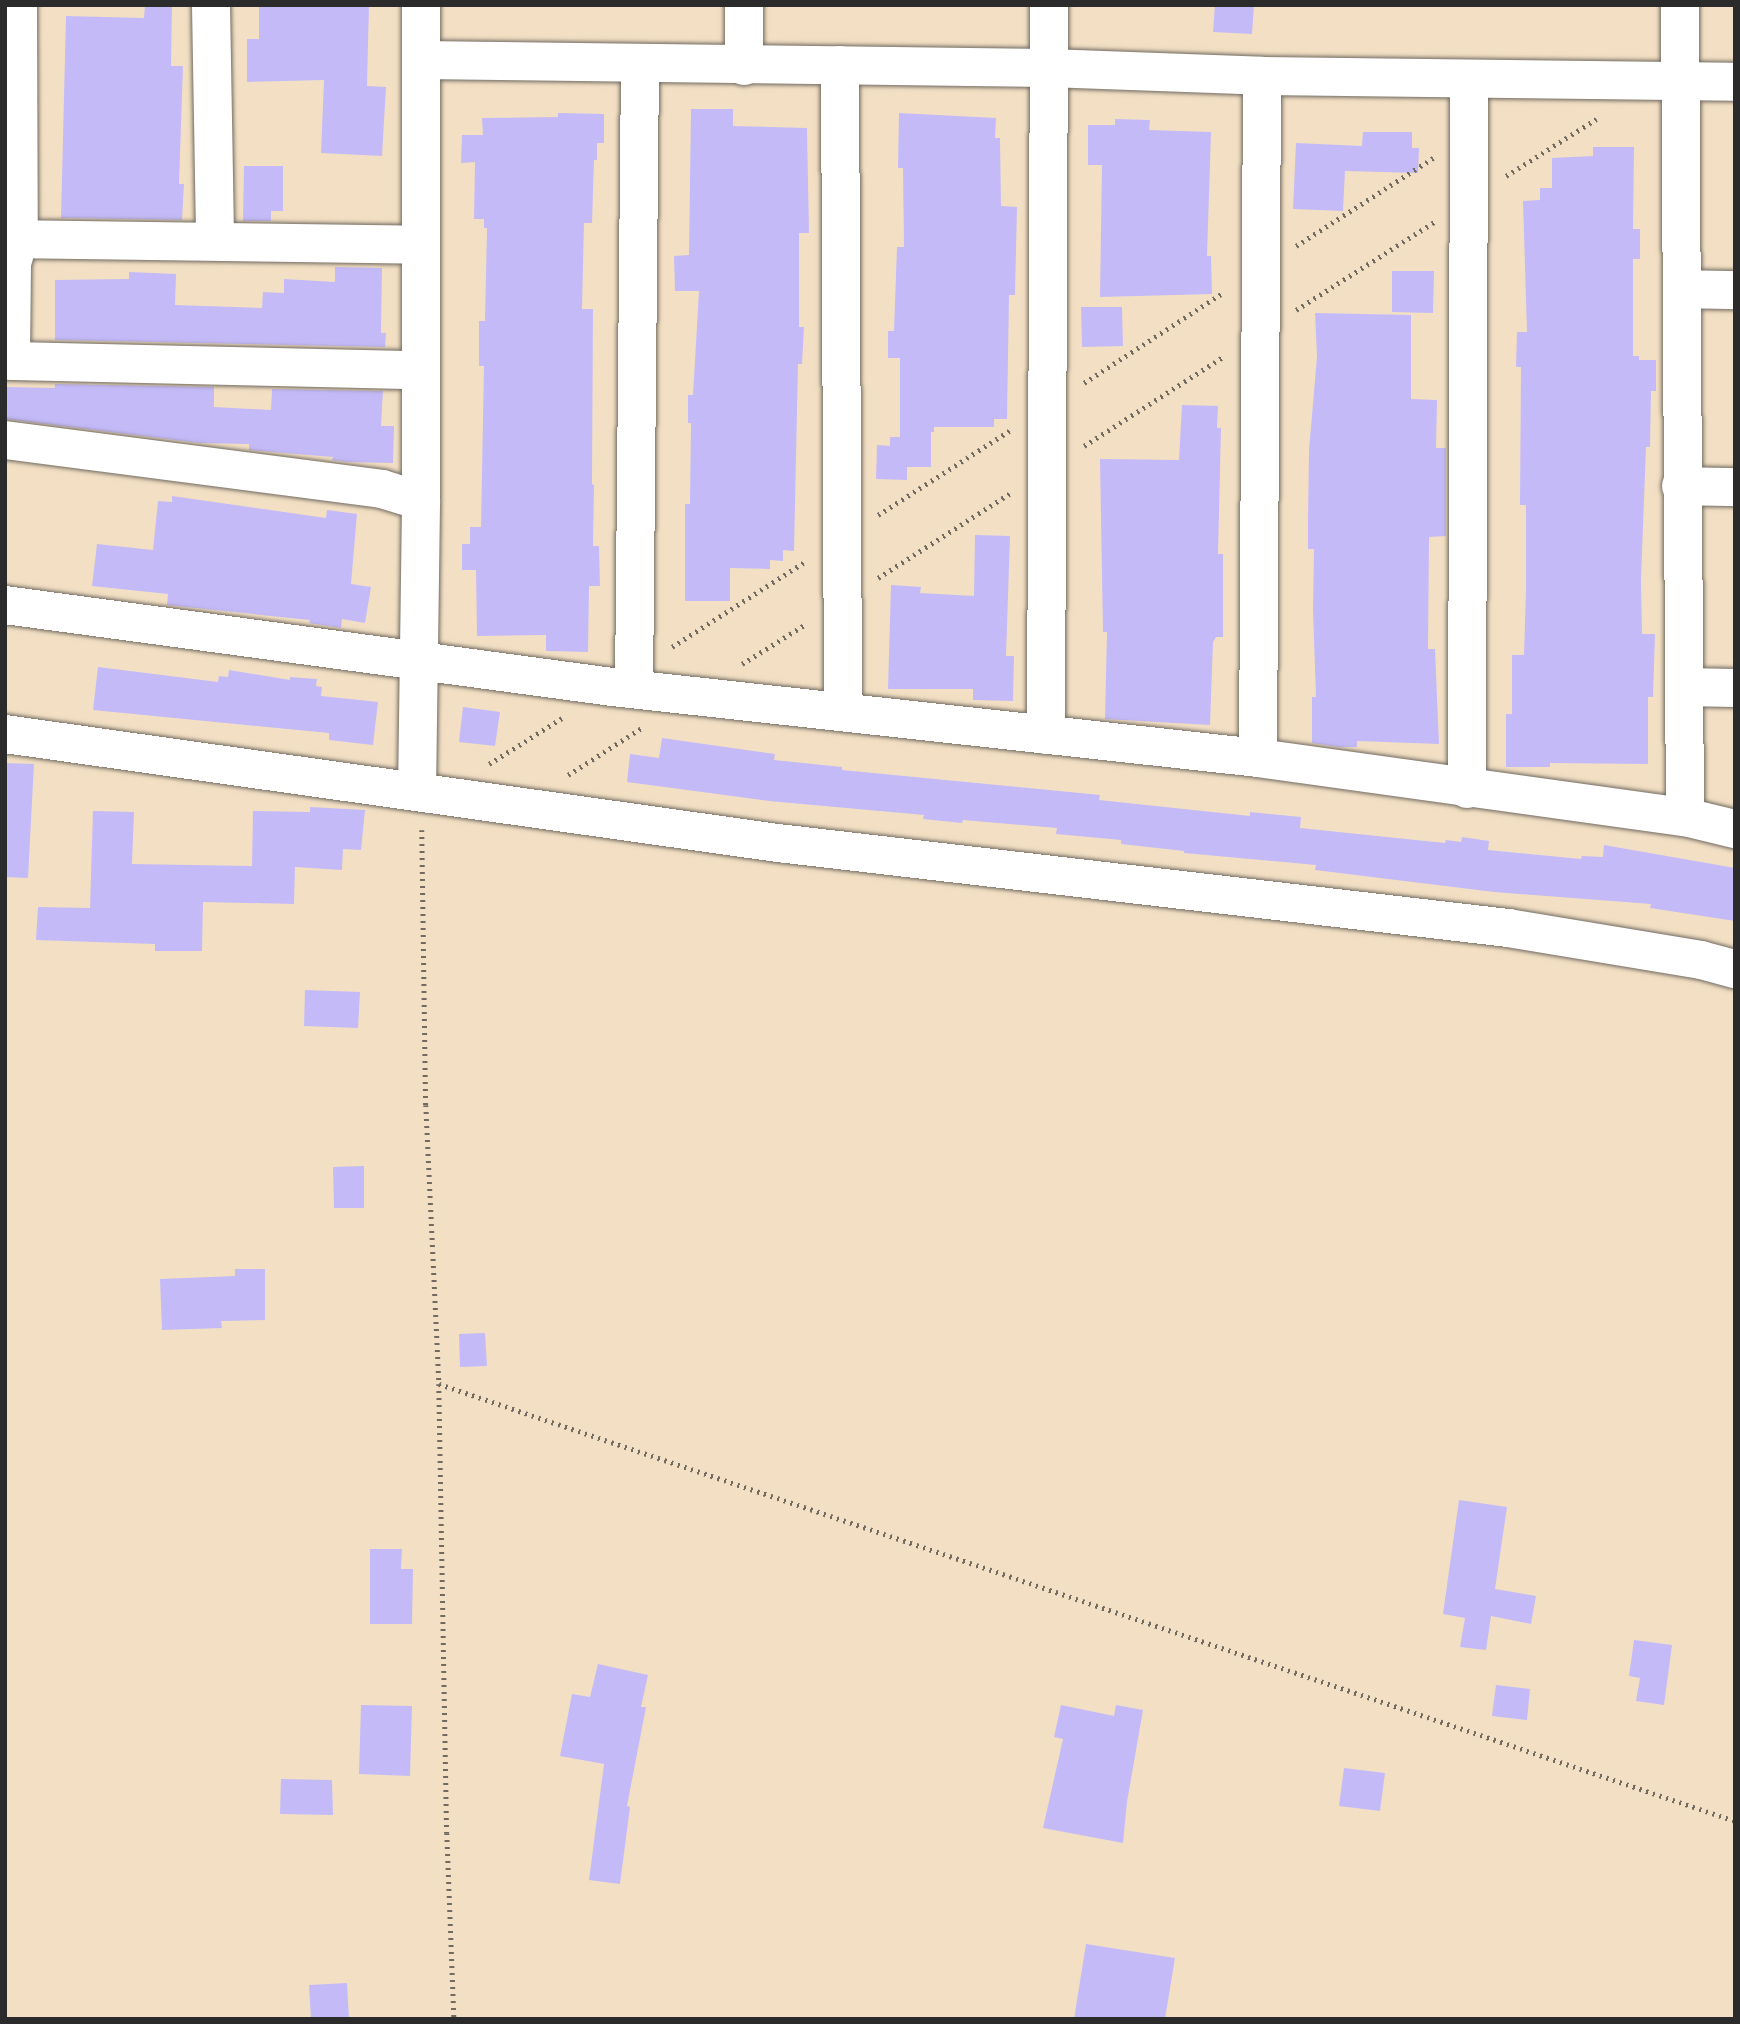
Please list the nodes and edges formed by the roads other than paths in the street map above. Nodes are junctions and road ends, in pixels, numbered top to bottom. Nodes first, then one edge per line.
1 (18, 5) edge
2 (211, 5) edge
3 (421, 5) edge
4 (744, 5) edge
5 (1049, 5) edge
6 (1681, 5) edge
7 (421, 60) junction
8 (640, 63) junction
9 (840, 65) junction
10 (744, 66) junction
11 (1048, 68) junction
12 (1262, 76) junction
13 (1469, 79) junction
14 (1682, 81) junction
15 (1735, 82) edge
16 (12, 239) edge
17 (215, 241) junction
18 (421, 245) junction
19 (1682, 289) junction
20 (1735, 290) edge
21 (420, 370) junction
22 (5, 440) edge
23 (1681, 486) junction
24 (1735, 487) edge
25 (421, 501) junction
26 (5, 605) edge
27 (420, 658) junction
28 (627, 682) junction
29 (1684, 687) junction
30 (1735, 688) edge
31 (843, 712) junction
32 (5, 734) edge
33 (1046, 735) junction
34 (1258, 758) junction
35 (1467, 789) junction
36 (417, 792) junction
37 (1685, 817) junction
38 (1735, 829) edge
39 (1735, 969) edge

1 - 16 street
2 - 17 street
3 - 7 street
4 - 10 street
5 - 11 street
6 - 14 street
7 - 8 street
7 - 18 street
8 - 10 street
8 - 28 street
9 - 10 street
9 - 11 street
9 - 31 street
11 - 12 street
11 - 33 street
12 - 13 street
12 - 34 street
13 - 14 street
13 - 35 street
14 - 15 street
14 - 19 street
16 - 17 street
16 - 21 street
17 - 18 street
18 - 21 street
19 - 20 street
19 - 23 street
21 - 25 street
22 - 25 street
23 - 24 street
23 - 29 street
25 - 27 street
26 - 27 street
27 - 28 street
27 - 36 street
28 - 31 street
29 - 30 street
29 - 37 street
31 - 33 street
32 - 36 street
33 - 34 street
34 - 35 street
35 - 37 street
36 - 39 street
37 - 38 street

